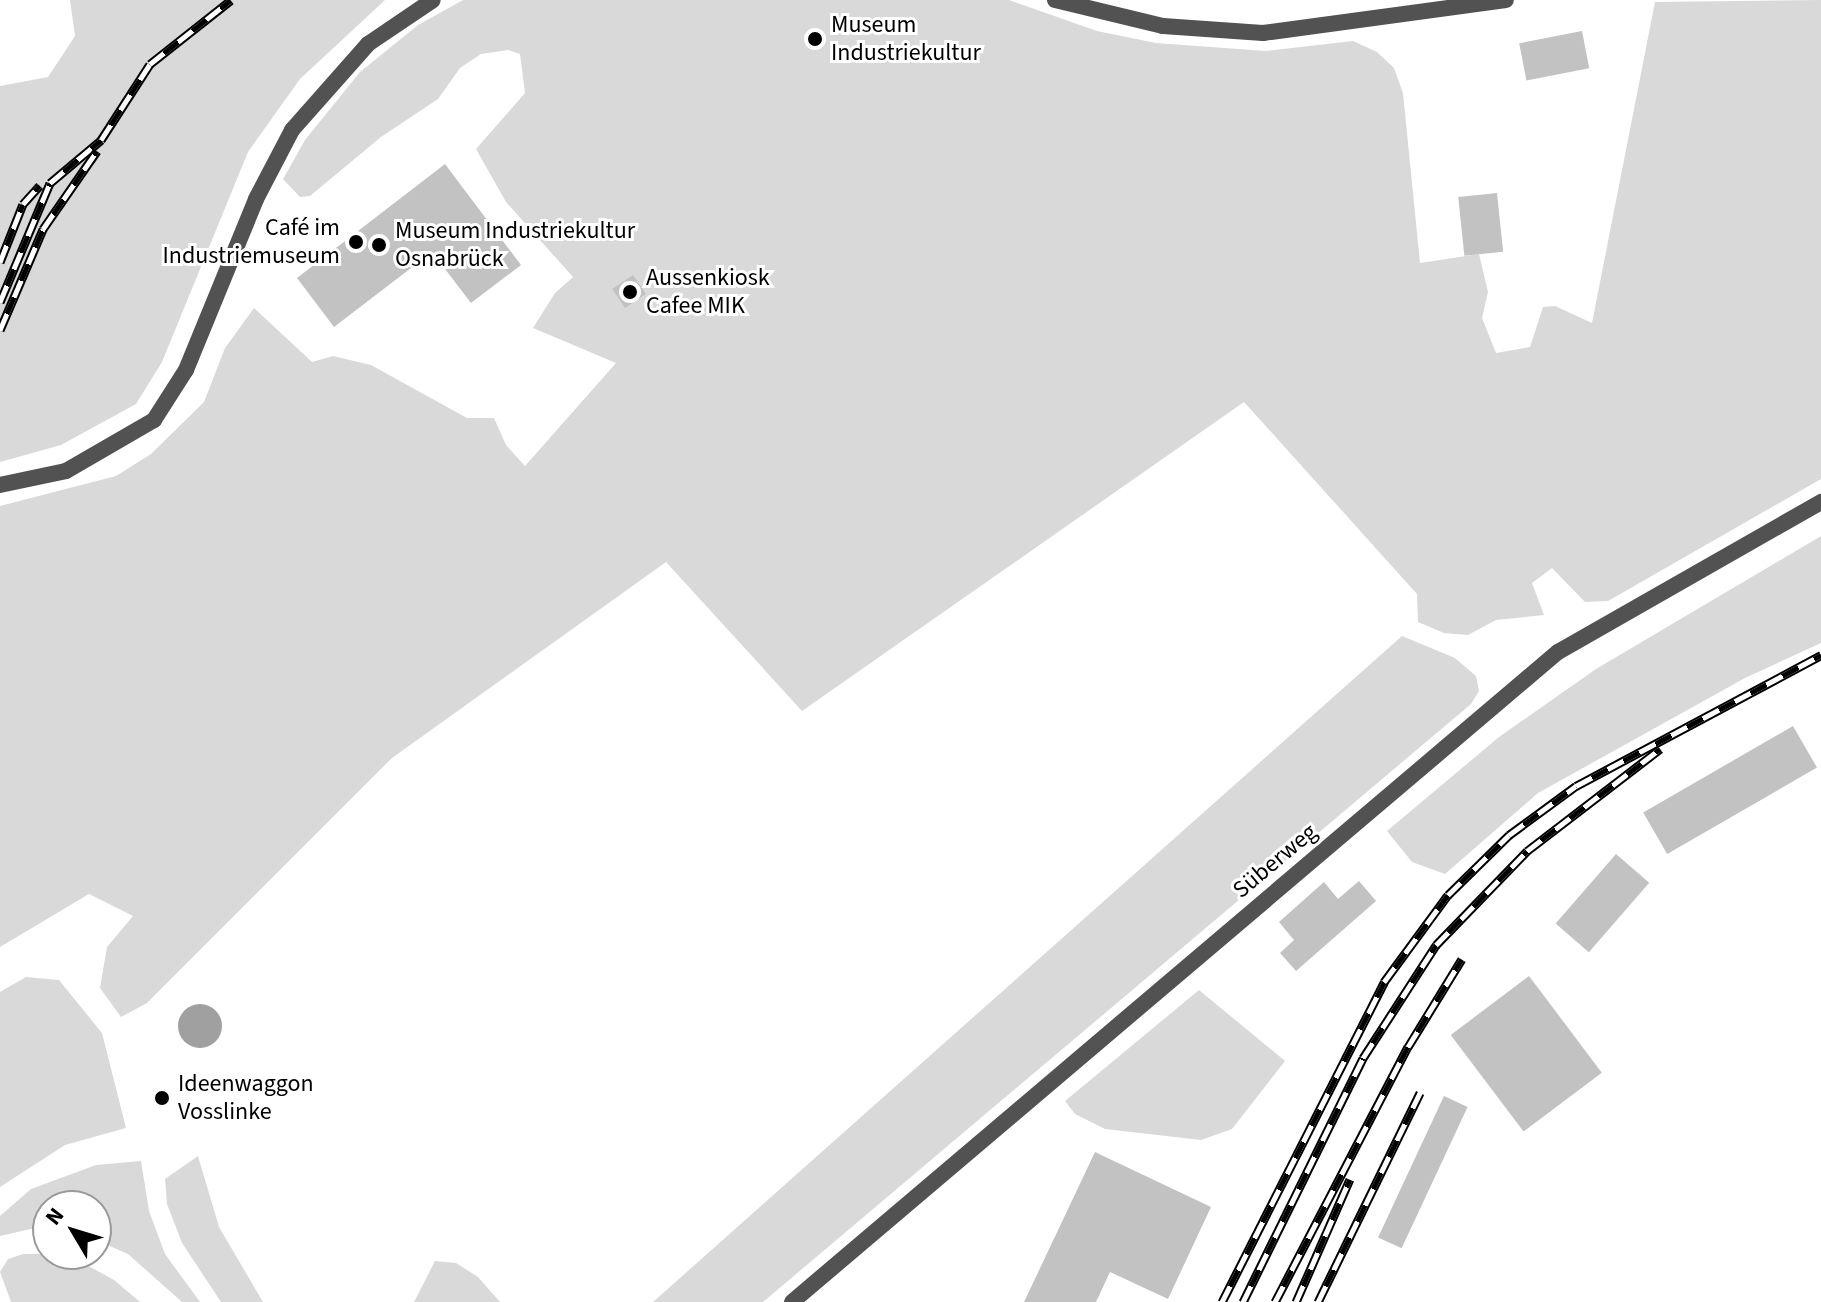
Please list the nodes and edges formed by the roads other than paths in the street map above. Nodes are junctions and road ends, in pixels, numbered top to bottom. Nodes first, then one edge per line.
1 (433, 0) edge
2 (1055, 0) edge
3 (1506, 0) edge
4 (0, 485) edge
5 (1821, 502) edge
6 (792, 1302) edge

1 - 4 street
2 - 3 street
5 - 6 street, Süberweg

